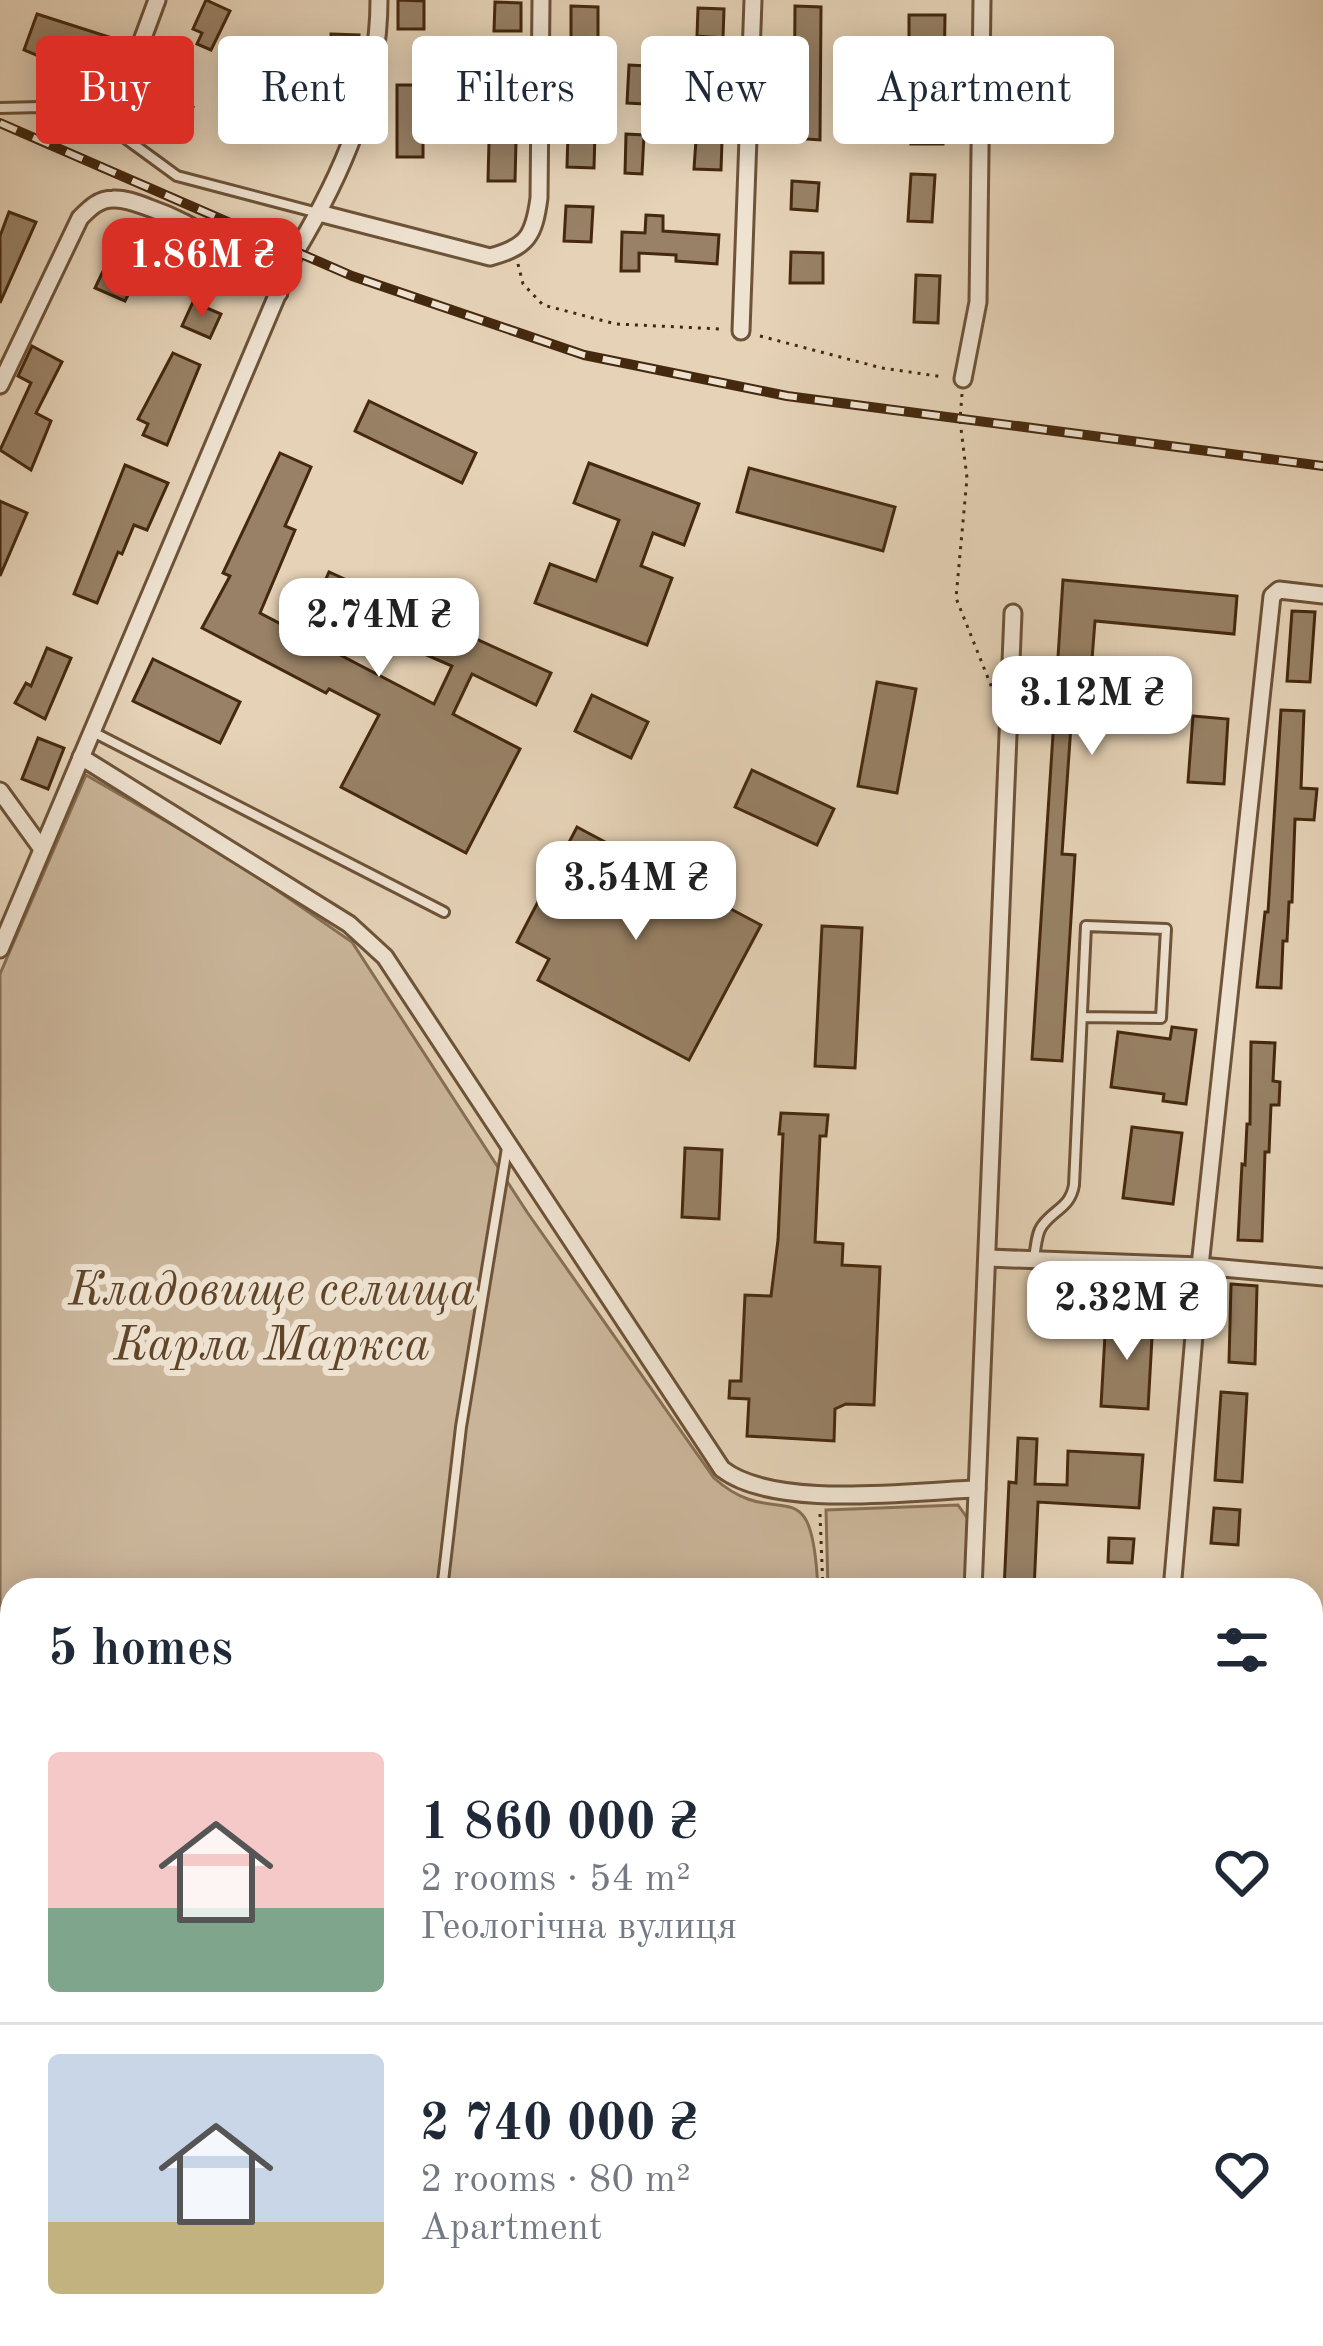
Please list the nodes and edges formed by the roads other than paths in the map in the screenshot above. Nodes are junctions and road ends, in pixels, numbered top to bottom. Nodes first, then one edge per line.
1 (157, 0) edge
2 (379, 0) edge
3 (541, 0) edge
4 (753, 0) edge
5 (982, 0) edge
6 (144, 36) edge
7 (36, 107) edge
8 (0, 108) edge
9 (133, 144) edge
10 (319, 213) junction
11 (279, 293) junction
12 (741, 331) dead end
13 (963, 380) road end
14 (0, 385) edge
15 (1323, 595) edge
16 (1013, 613) dead end
17 (92, 731) junction
18 (81, 757) junction
19 (0, 791) edge
20 (42, 850) junction
21 (444, 913) dead end
22 (0, 949) edge
23 (1082, 1017) junction
24 (507, 1146) junction
25 (988, 1258) junction
26 (1034, 1259) junction
27 (1201, 1266) junction
28 (1323, 1277) edge
29 (977, 1489) junction
30 (443, 1578) edge
31 (973, 1578) edge
32 (1173, 1578) edge

1 - 6 street
2 - 10 street
3 - 10 street
4 - 12 street
5 - 13 street
7 - 8 lane
9 - 10 lane
10 - 11 street
11 - 14 street
11 - 17 street
15 - 27 street
16 - 25 street
17 - 18 street
17 - 21 lane
18 - 20 street
18 - 24 street
19 - 20 street
20 - 22 street
23 - 23 lane
23 - 26 lane
24 - 29 street
24 - 30 lane
25 - 26 street
25 - 29 street
26 - 27 street
27 - 28 street
27 - 32 street
29 - 31 street

